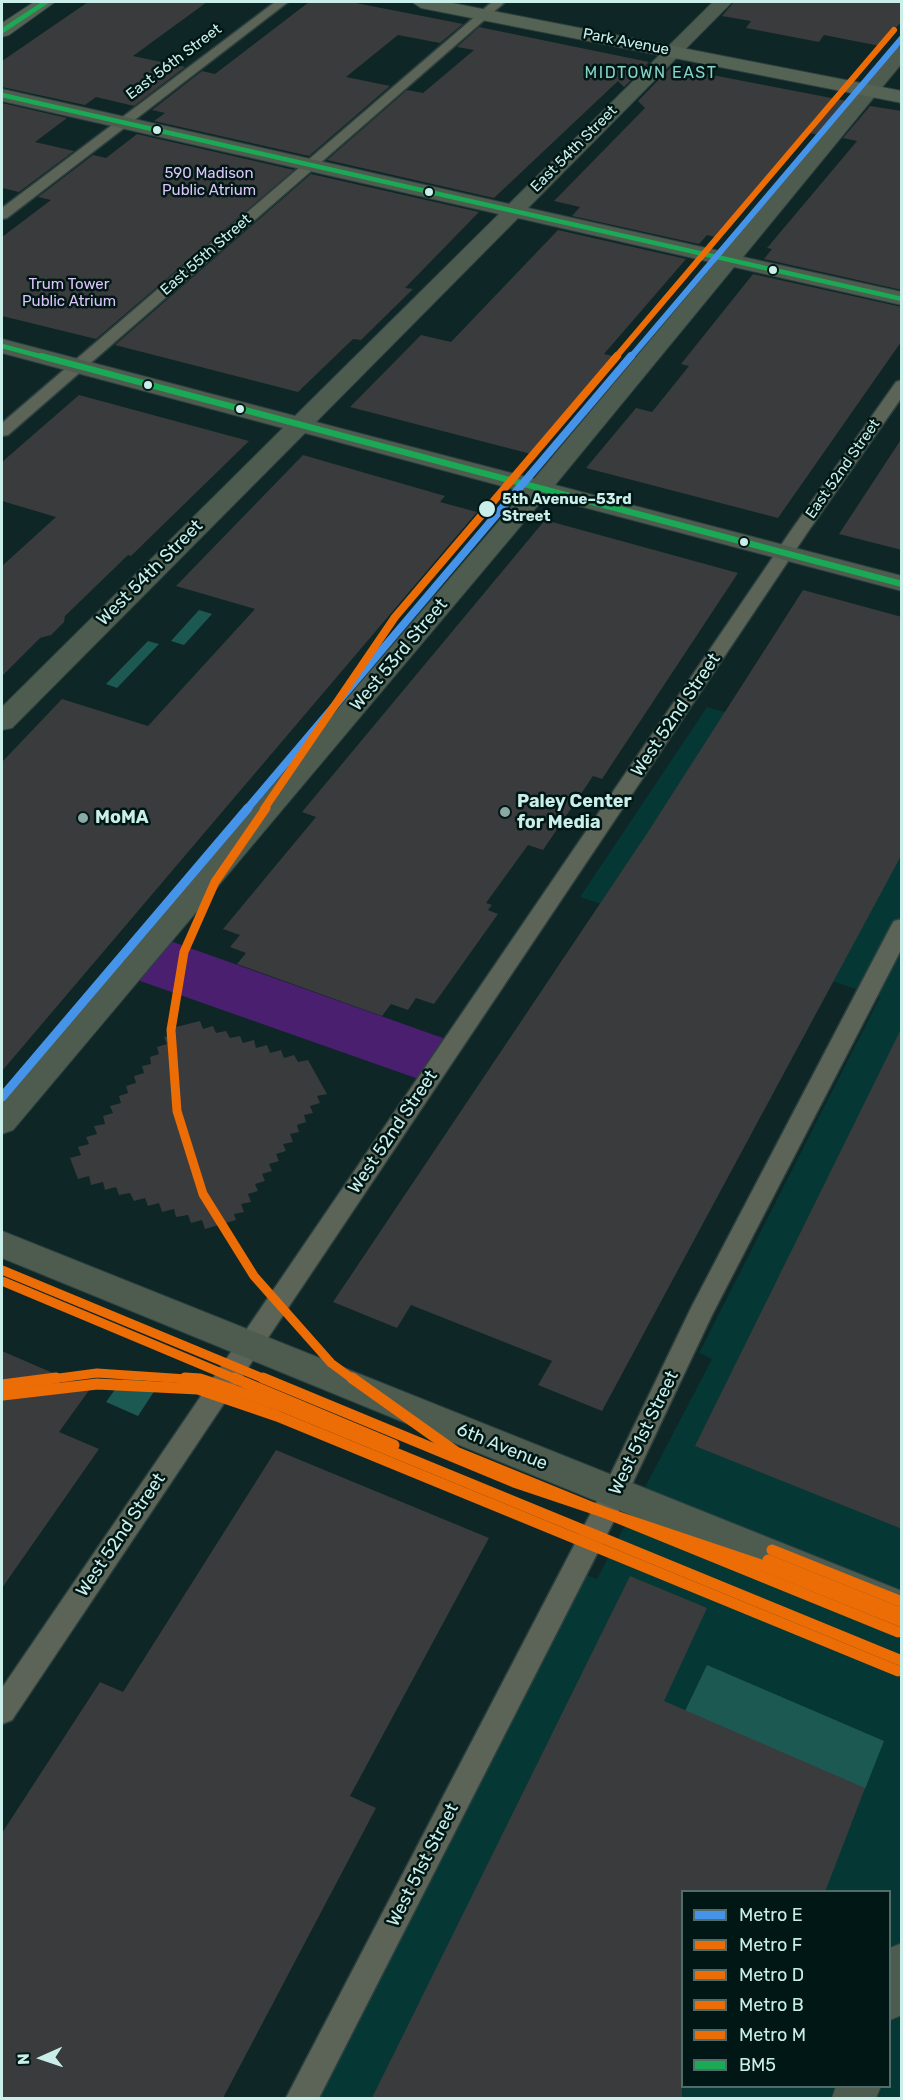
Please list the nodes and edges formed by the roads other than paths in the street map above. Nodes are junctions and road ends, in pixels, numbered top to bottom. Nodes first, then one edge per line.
1 (46, 2) edge
2 (282, 2) edge
3 (421, 2) edge
4 (723, 2) edge
5 (532, 5) dead end
6 (492, 8) edge
7 (555, 9) dead end
8 (2, 31) edge
9 (677, 40) junction
10 (713, 40) dead end
11 (902, 51) edge
12 (841, 65) dead end
13 (892, 75) edge
14 (869, 90) junction
15 (2, 95) edge
16 (902, 97) edge
17 (123, 123) junction
18 (310, 165) junction
19 (512, 210) junction
20 (2, 215) edge
21 (729, 260) junction
22 (902, 299) edge
23 (2, 346) edge
24 (77, 366) junction
25 (902, 385) edge
26 (298, 424) junction
27 (2, 431) edge
28 (539, 488) junction
29 (786, 554) junction
30 (902, 584) edge
31 (2, 722) edge
32 (902, 926) edge
33 (2, 1122) edge
34 (2, 1244) edge
35 (250, 1345) junction
36 (615, 1493) junction
37 (902, 1609) edge
38 (2, 1711) edge
39 (902, 1964) edge
40 (891, 1995) edge
41 (302, 2098) edge

1 - 8 main road
2 - 17 street, East 56th Street
3 - 6 main road, Park Avenue
4 - 9 main road, East 54th Street
5 - 7 main road
6 - 9 main road, Park Avenue
6 - 18 street, East 55th Street
9 - 10 main road, Park Avenue
9 - 14 main road, Park Avenue
9 - 19 main road, East 54th Street
11 - 13 main road, West 53rd Street
12 - 13 main road
13 - 14 main road, West 53rd Street
14 - 16 main road, Park Avenue
14 - 21 main road, West 53rd Street
15 - 17 main road
17 - 18 main road
17 - 20 street, East 56th Street
18 - 19 main road
18 - 24 street, East 55th Street
19 - 21 main road
19 - 26 main road, East 54th Street
21 - 22 main road
21 - 28 main road, West 53rd Street
23 - 24 main road
24 - 26 main road
24 - 27 street, East 55th Street
25 - 29 street, East 52nd Street
26 - 28 main road
26 - 31 main road, West 54th Street
28 - 29 main road
28 - 33 main road, West 53rd Street
29 - 30 main road
29 - 35 street, West 52nd Street
32 - 36 street, West 51st Street
34 - 35 main road, 6th Avenue
35 - 36 main road, 6th Avenue
35 - 38 street, West 52nd Street
36 - 37 main road, 6th Avenue
36 - 41 street, West 51st Street
39 - 40 main road

